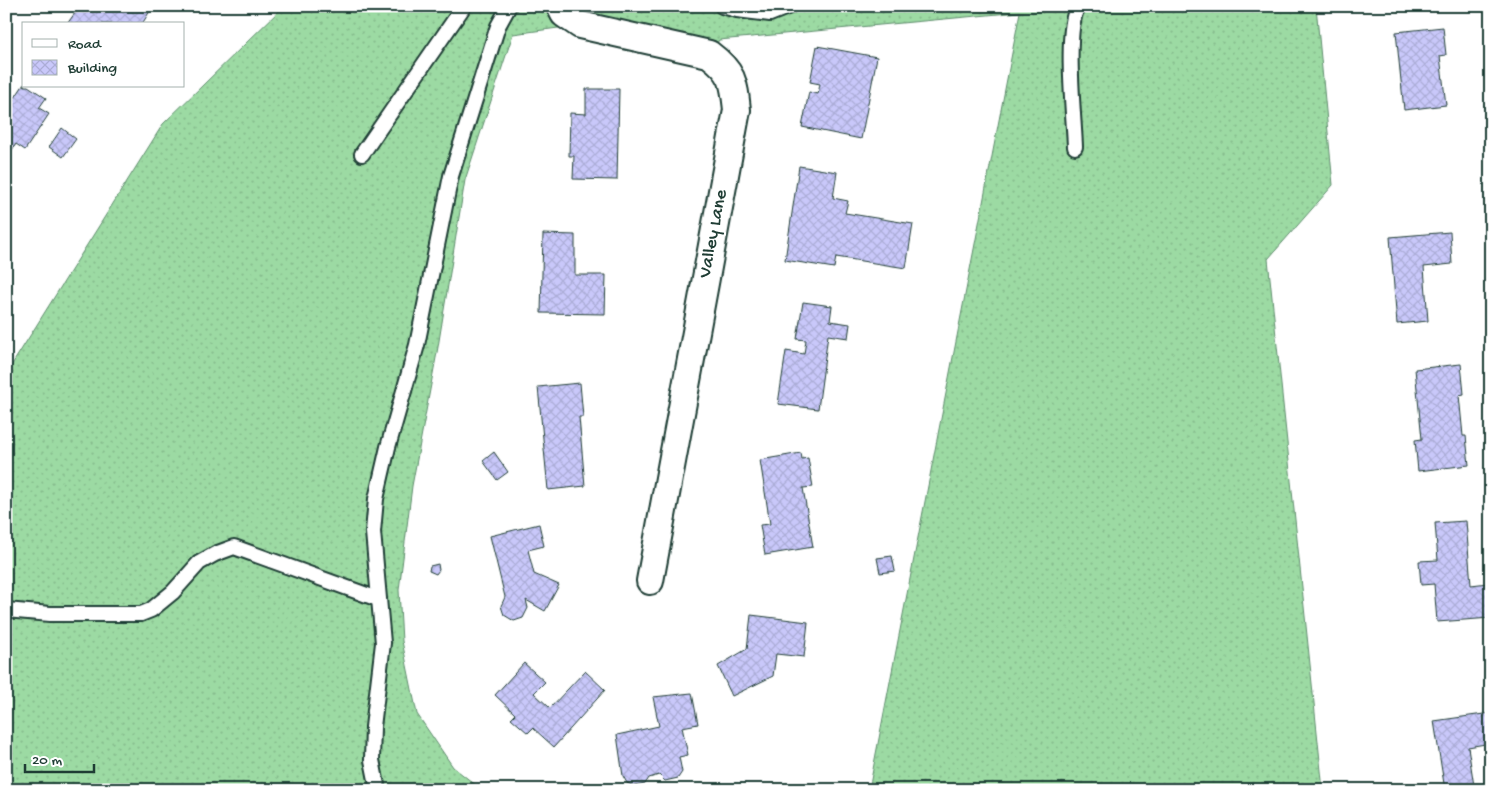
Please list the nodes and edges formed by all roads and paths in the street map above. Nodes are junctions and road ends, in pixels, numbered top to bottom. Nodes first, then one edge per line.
1 (464, 6) edge
2 (509, 6) edge
3 (560, 6) edge
4 (722, 6) edge
5 (790, 6) edge
6 (1078, 6) edge
7 (1075, 147) dead end
8 (362, 154) dead end
9 (650, 581) dead end
10 (378, 600) junction
11 (6, 610) edge
12 (378, 790) edge

1 - 8 lane
2 - 10 lane
3 - 9 street, Valley Lane
4 - 5 lane
6 - 7 lane
10 - 11 lane
10 - 12 lane

